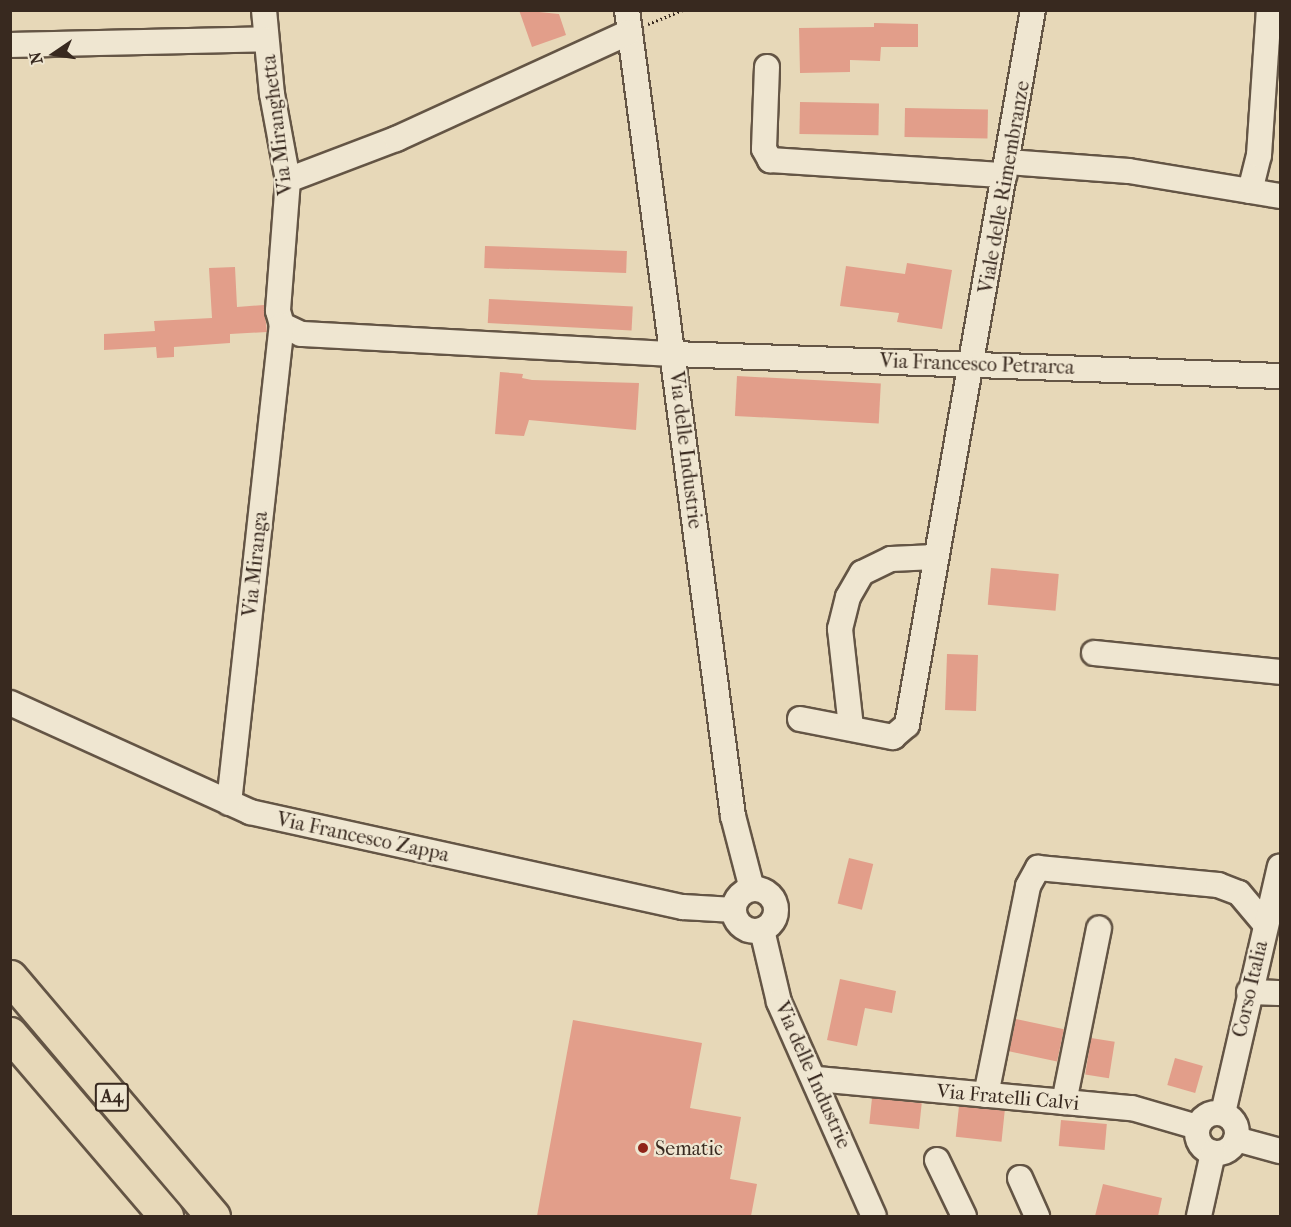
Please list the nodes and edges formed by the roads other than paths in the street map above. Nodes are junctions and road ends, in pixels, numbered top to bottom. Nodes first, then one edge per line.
1 (264, 10) edge
2 (1033, 10) edge
3 (1269, 10) edge
4 (629, 28) edge
5 (266, 39) junction
6 (10, 45) edge
7 (767, 67) dead end
8 (1006, 168) junction
9 (288, 180) junction
10 (1250, 191) junction
11 (1281, 196) edge
12 (280, 318) junction
13 (674, 354) junction
14 (974, 363) junction
15 (1281, 376) edge
16 (935, 557) junction
17 (1094, 653) dead end
18 (1281, 672) edge
19 (10, 703) edge
20 (800, 719) dead end
21 (851, 727) junction
22 (229, 803) junction
23 (1281, 866) edge
24 (752, 889) junction
25 (734, 910) junction
26 (1265, 924) junction
27 (1099, 928) dead end
28 (762, 930) junction
29 (10, 977) edge
30 (1249, 992) junction
31 (1281, 993) edge
32 (10, 1034) edge
33 (817, 1078) junction
34 (986, 1095) junction
35 (1064, 1102) junction
36 (1223, 1113) junction
37 (1197, 1127) junction
38 (1236, 1139) junction
39 (1281, 1151) edge
40 (1213, 1153) junction
41 (938, 1160) dead end
42 (1020, 1178) dead end
43 (166, 1216) edge
44 (213, 1216) edge
45 (874, 1216) edge
46 (964, 1216) edge
47 (1037, 1216) edge
48 (1199, 1216) edge

1 - 5 street, Via Miranghetta
2 - 8 street, Viale delle Rimembranze
3 - 10 street
4 - 9 street
4 - 13 street, Via delle Industrie
5 - 6 street
5 - 9 street, Via Miranghetta
7 - 8 street
8 - 10 street
8 - 14 street, Viale delle Rimembranze
9 - 12 street, Via Miranghetta
10 - 11 street
12 - 13 street
12 - 22 street, Via Miranga
13 - 14 street, Via Francesco Petrarca
13 - 24 street, Via delle Industrie
14 - 15 street, Via Francesco Petrarca
14 - 16 street, Viale delle Rimembranze
16 - 21 street, Viale delle Rimembranze
16 - 21 street
17 - 18 street
19 - 22 street, Via Francesco Zappa
20 - 21 street
22 - 25 street, Via Francesco Zappa
23 - 26 street, Corso Italia
24 - 25 street
24 - 28 street
25 - 28 street
26 - 30 street, Corso Italia
26 - 34 street
27 - 35 street
28 - 33 street, Via delle Industrie
29 - 44 highway, A4
30 - 31 street
30 - 36 street, Corso Italia
32 - 43 highway, A4
33 - 34 street, Via Fratelli Calvi
33 - 45 street, Via delle Industrie
34 - 35 street, Via Fratelli Calvi
35 - 37 street, Via Fratelli Calvi
36 - 37 street
36 - 38 street
37 - 40 street
38 - 39 street
38 - 40 street
40 - 48 street
41 - 46 street
42 - 47 street

